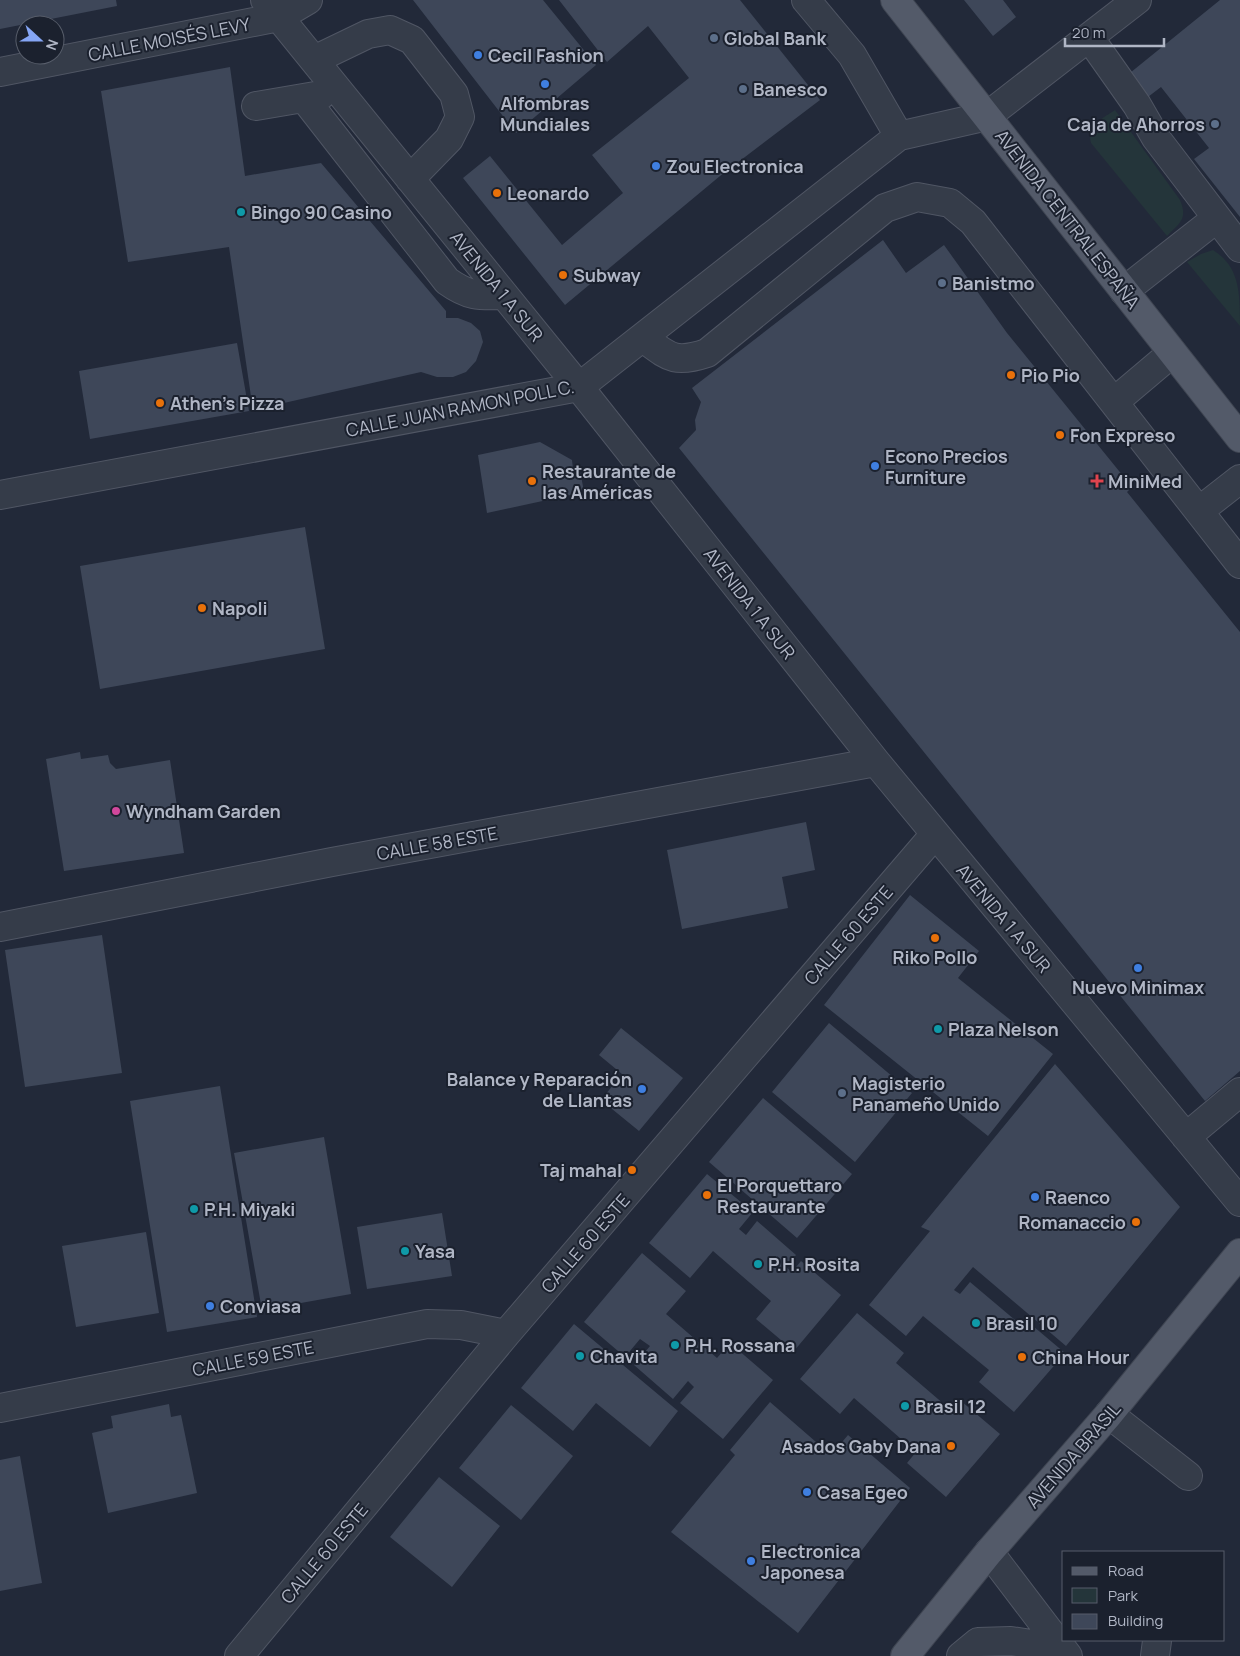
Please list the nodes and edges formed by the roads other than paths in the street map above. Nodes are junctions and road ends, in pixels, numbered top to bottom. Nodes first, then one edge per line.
1 (308, 0) edge
2 (806, 0) edge
3 (894, 0) edge
4 (1137, 0) edge
5 (272, 9) edge
6 (1089, 37) junction
7 (314, 60) junction
8 (0, 72) edge
9 (339, 92) junction
10 (304, 98) junction
11 (256, 106) dead end
12 (987, 116) junction
13 (899, 136) junction
14 (410, 179) junction
15 (1217, 218) junction
16 (1240, 248) edge
17 (1124, 291) junction
18 (503, 295) junction
19 (643, 338) junction
20 (1172, 353) junction
21 (579, 387) junction
22 (1114, 402) junction
23 (1240, 438) edge
24 (1240, 479) edge
25 (0, 495) edge
26 (1200, 511) junction
27 (1240, 564) edge
28 (876, 762) junction
29 (935, 834) junction
30 (0, 927) edge
31 (1240, 1092) edge
32 (1186, 1137) junction
33 (1240, 1202) edge
34 (1240, 1253) edge
35 (506, 1334) junction
36 (0, 1408) edge
37 (1110, 1414) junction
38 (1188, 1476) dead end
39 (989, 1552) junction
40 (1065, 1653) edge
41 (239, 1656) edge
42 (904, 1656) edge
43 (961, 1656) edge

1 - 5 street, CALLE MOISÉS LEVY
2 - 13 street
3 - 12 main road, AVENIDA CENTRAL ESPAÑA
4 - 6 street
5 - 7 street, AVENIDA 1 A SUR
5 - 8 street, CALLE MOISÉS LEVY
6 - 12 street
6 - 15 street
7 - 9 street, AVENIDA 1 A SUR
7 - 14 street
9 - 10 street
9 - 14 street, AVENIDA 1 A SUR
10 - 11 street
10 - 18 street
12 - 13 street, CALLE JUAN RAMON POLL C.
12 - 17 main road, AVENIDA CENTRAL ESPAÑA
13 - 19 street, CALLE JUAN RAMON POLL C.
14 - 18 street, AVENIDA 1 A SUR
15 - 16 street
15 - 17 street
17 - 20 main road, AVENIDA CENTRAL ESPAÑA
18 - 21 street, AVENIDA 1 A SUR
19 - 21 street, CALLE JUAN RAMON POLL C.
19 - 22 street
20 - 22 street
20 - 23 main road, AVENIDA CENTRAL ESPAÑA
21 - 25 street, CALLE JUAN RAMON POLL C.
21 - 28 street, AVENIDA 1 A SUR
22 - 26 street
24 - 26 street
26 - 27 street
28 - 29 street, AVENIDA 1 A SUR
28 - 30 street, CALLE 58 ESTE
29 - 32 street, AVENIDA 1 A SUR
29 - 35 street, CALLE 60 ESTE
31 - 32 street
32 - 33 street, AVENIDA 1 A SUR
34 - 37 main road, AVENIDA BRASIL
35 - 36 street, CALLE 59 ESTE
35 - 41 street, CALLE 60 ESTE
37 - 38 street
37 - 39 main road, AVENIDA BRASIL
39 - 40 street
39 - 42 main road, AVENIDA BRASIL
40 - 43 street

